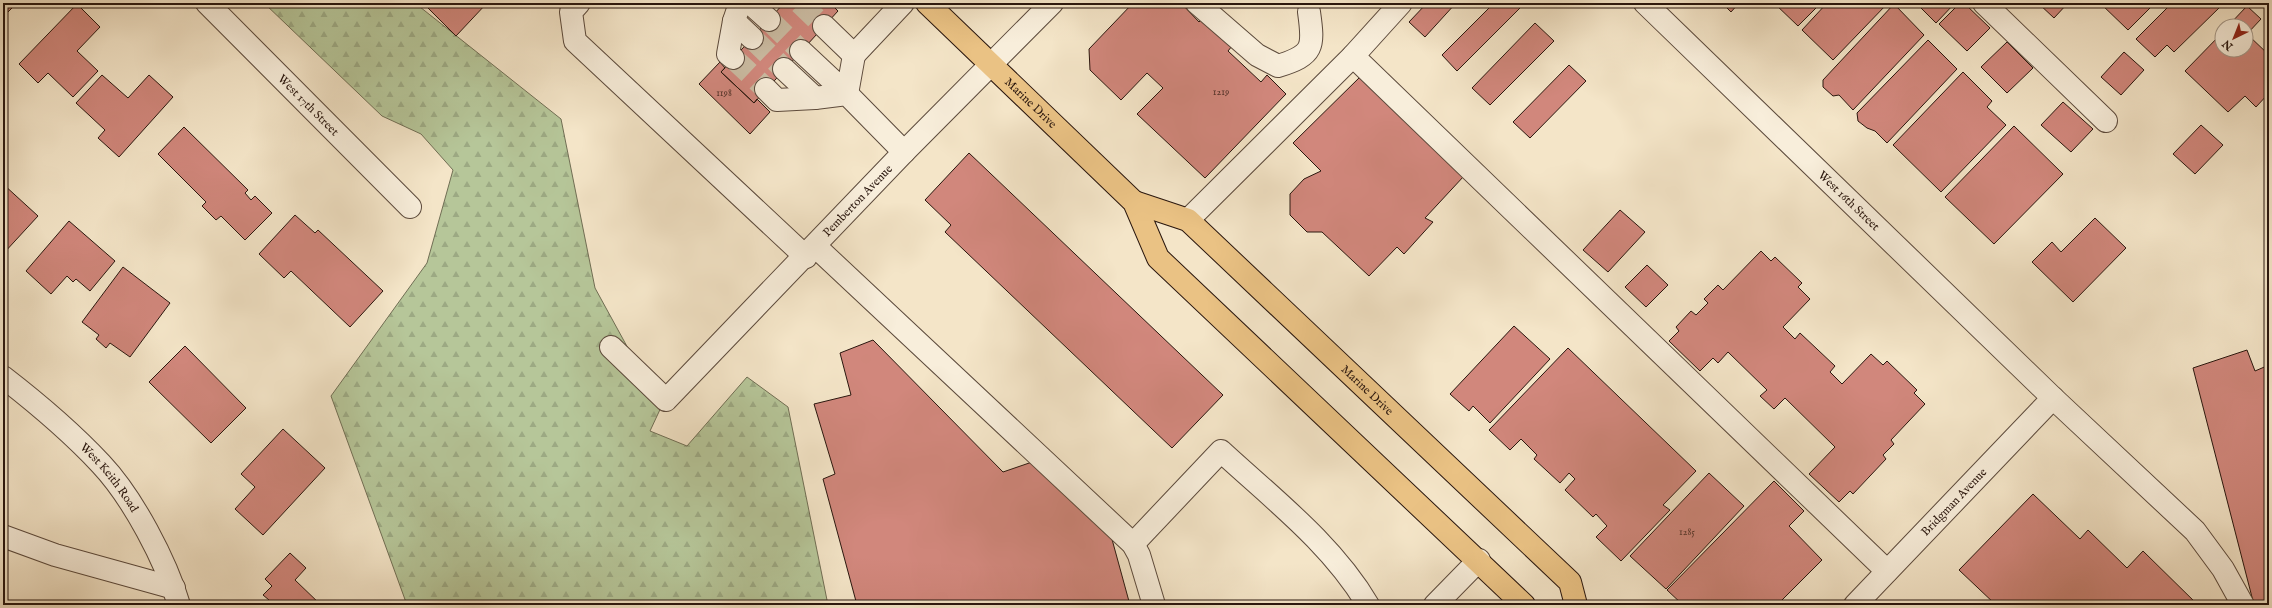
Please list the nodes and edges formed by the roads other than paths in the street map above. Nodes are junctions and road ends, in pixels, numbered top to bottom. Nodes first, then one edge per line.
1 (207, 3) edge
2 (579, 3) edge
3 (750, 3) edge
4 (903, 3) edge
5 (927, 3) edge
6 (1052, 3) edge
7 (1198, 3) edge
8 (1401, 3) edge
9 (1645, 3) edge
10 (1984, 3) edge
11 (1309, 6) edge
12 (737, 12) edge
13 (769, 20) tunnel mouth
14 (824, 26) tunnel mouth
15 (752, 38) tunnel mouth
16 (801, 52) tunnel mouth
17 (854, 55) junction
18 (1353, 56) junction
19 (733, 58) tunnel mouth
20 (991, 63) junction
21 (784, 69) tunnel mouth
22 (766, 89) tunnel mouth
23 (847, 94) junction
24 (815, 98) junction
25 (2106, 121) dead end
26 (904, 152) junction
27 (1134, 202) junction
28 (410, 207) dead end
29 (1188, 220) junction
30 (811, 252) junction
31 (611, 347) dead end
32 (3, 377) edge
33 (2053, 398) junction
34 (3, 536) edge
35 (1133, 544) junction
36 (1478, 560) junction
37 (1887, 571) junction
38 (176, 597) edge
39 (1154, 605) edge
40 (1368, 605) edge
41 (1435, 605) edge
42 (1524, 605) edge
43 (1576, 605) edge
44 (1854, 605) edge
45 (2243, 605) edge

1 - 28 street, West 17th Street
2 - 30 street
3 - 13 street
4 - 17 street
5 - 20 main road, Marine Drive
6 - 20 street, Pemberton Avenue
7 - 11 street
8 - 18 street
9 - 33 street, West 16th Street
10 - 25 street
12 - 15 street
12 - 19 street
14 - 17 street
16 - 23 street
17 - 23 street
18 - 29 street
18 - 37 street
20 - 26 street, Pemberton Avenue
20 - 27 main road, Marine Drive
21 - 24 street
22 - 24 street
23 - 24 street
23 - 26 street
26 - 30 street, Pemberton Avenue
27 - 29 main road, Marine Drive
27 - 36 main road, Marine Drive
29 - 43 main road, Marine Drive
30 - 31 street, Pemberton Avenue
30 - 35 street
32 - 38 street, West Keith Road
33 - 37 street, Bridgman Avenue
33 - 45 street, West 16th Street
34 - 38 street
35 - 39 street
35 - 40 street
36 - 41 street
36 - 42 main road, Marine Drive
37 - 44 street, Bridgman Avenue

